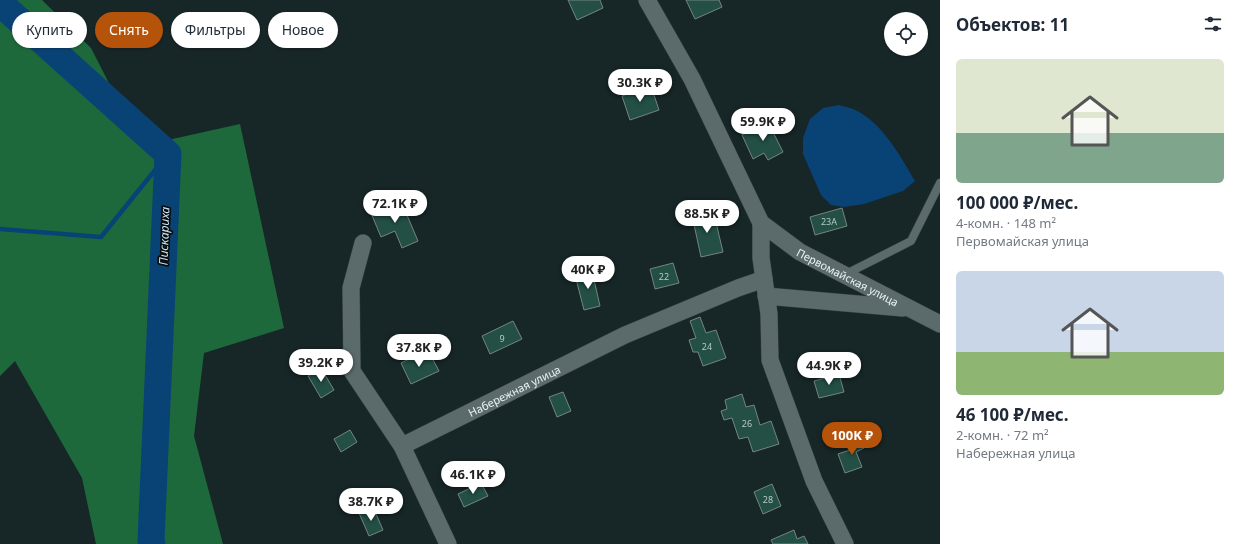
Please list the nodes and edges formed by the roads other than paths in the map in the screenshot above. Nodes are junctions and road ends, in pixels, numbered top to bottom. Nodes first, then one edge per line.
1 (647, 0) edge
2 (940, 183) edge
3 (761, 223) junction
4 (362, 243) dead end
5 (844, 275) junction
6 (764, 279) junction
7 (766, 296) junction
8 (911, 309) junction
9 (940, 324) edge
10 (402, 446) junction
11 (448, 544) edge
12 (845, 544) edge

1 - 3 street, Первомайская улица
2 - 5 lane
3 - 5 street, Первомайская улица
3 - 6 street, Первомайская улица
4 - 10 street
5 - 8 street, Первомайская улица
6 - 7 street, Первомайская улица
6 - 10 street, Набережная улица
7 - 8 street
7 - 12 street, Первомайская улица
8 - 9 street, Первомайская улица
10 - 11 street

